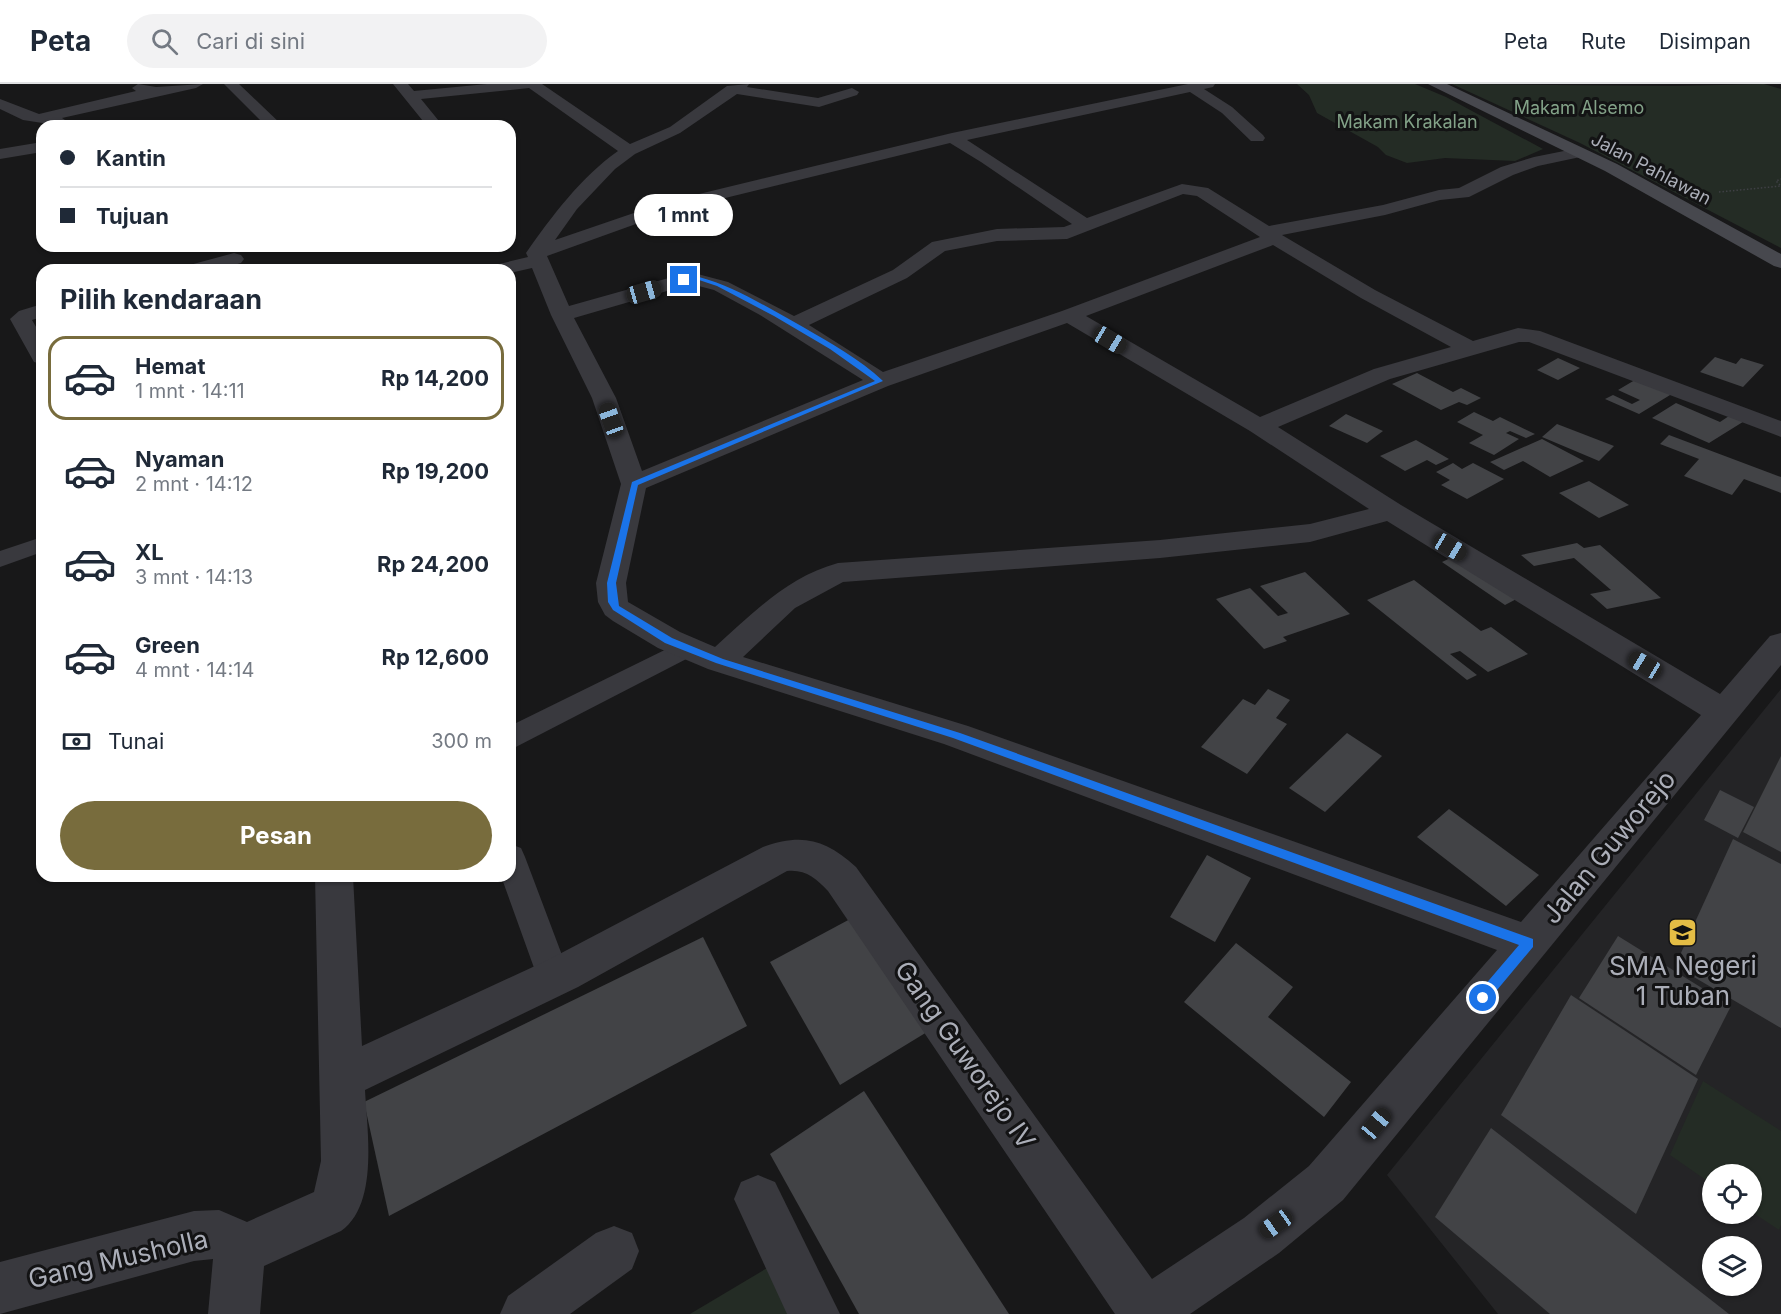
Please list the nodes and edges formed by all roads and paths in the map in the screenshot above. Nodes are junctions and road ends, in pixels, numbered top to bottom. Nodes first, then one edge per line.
1 (129, 84) edge
2 (195, 84) edge
3 (231, 84) edge
4 (400, 84) edge
5 (528, 84) edge
6 (533, 84) edge
7 (1435, 84) edge
8 (1200, 86) edge
9 (737, 87) edge
10 (160, 90) junction
11 (852, 92) dead end
12 (412, 96) junction
13 (0, 103) edge
14 (38, 118) junction
15 (56, 120) edge
16 (269, 120) edge
17 (430, 120) edge
18 (952, 138) junction
19 (1257, 138) dead end
20 (36, 148) edge
21 (629, 151) junction
22 (1579, 153) junction
23 (0, 154) edge
24 (1781, 179) edge
25 (1781, 185) edge
26 (1086, 225) junction
27 (1271, 235) junction
28 (538, 256) junction
29 (234, 259) dead end
30 (1780, 262) edge
31 (216, 264) edge
32 (515, 264) edge
33 (36, 312) edge
34 (562, 315) junction
35 (1069, 315) junction
36 (22, 323) junction
37 (795, 324) junction
38 (0, 329) edge
39 (36, 347) edge
40 (1470, 348) junction
41 (880, 381) junction
42 (1259, 426) junction
43 (1781, 430) edge
44 (634, 484) junction
45 (1391, 511) junction
46 (36, 546) edge
47 (0, 559) edge
48 (1781, 644) edge
49 (687, 648) junction
50 (719, 661) junction
51 (1723, 712) junction
52 (516, 736) edge
53 (516, 874) edge
54 (334, 882) edge
55 (1528, 943) junction
56 (554, 979) junction
57 (343, 1077) junction
58 (758, 1199) dead end
59 (614, 1251) dead end
60 (237, 1252) junction
61 (0, 1288) edge
62 (234, 1314) edge
63 (526, 1314) edge
64 (814, 1314) edge
65 (1145, 1314) edge

1 - 10 street
2 - 10 street
3 - 16 street
4 - 12 street
5 - 12 street
6 - 21 street
7 - 22 main road, Jalan Pahlawan
8 - 18 street
8 - 19 street
9 - 11 street
9 - 21 street
10 - 14 street
12 - 17 street
13 - 14 street
14 - 15 street
18 - 26 street
18 - 28 street
20 - 23 street
21 - 28 street
22 - 27 street
22 - 30 main road, Jalan Pahlawan
24 - 25 path
26 - 27 street
26 - 37 street
27 - 35 street
27 - 40 street
28 - 32 street
28 - 34 street
29 - 31 street
33 - 36 street
34 - 37 street
34 - 44 street
35 - 41 street
35 - 42 street
36 - 38 street
36 - 39 street
37 - 41 street
40 - 42 street
40 - 43 street
41 - 44 street
42 - 45 street
44 - 49 street
45 - 50 street
45 - 51 street
46 - 47 lane
48 - 51 street, Jalan Guworejo
49 - 50 street
49 - 52 lane
50 - 55 street
51 - 55 street, Jalan Guworejo
53 - 56 lane
54 - 57 street
55 - 65 street, Jalan Guworejo
56 - 57 street, Gang Guworejo IV
56 - 65 street, Gang Guworejo IV
57 - 60 street
58 - 64 street
59 - 63 street
60 - 61 street, Gang Musholla
60 - 62 street, Gang Musholla

